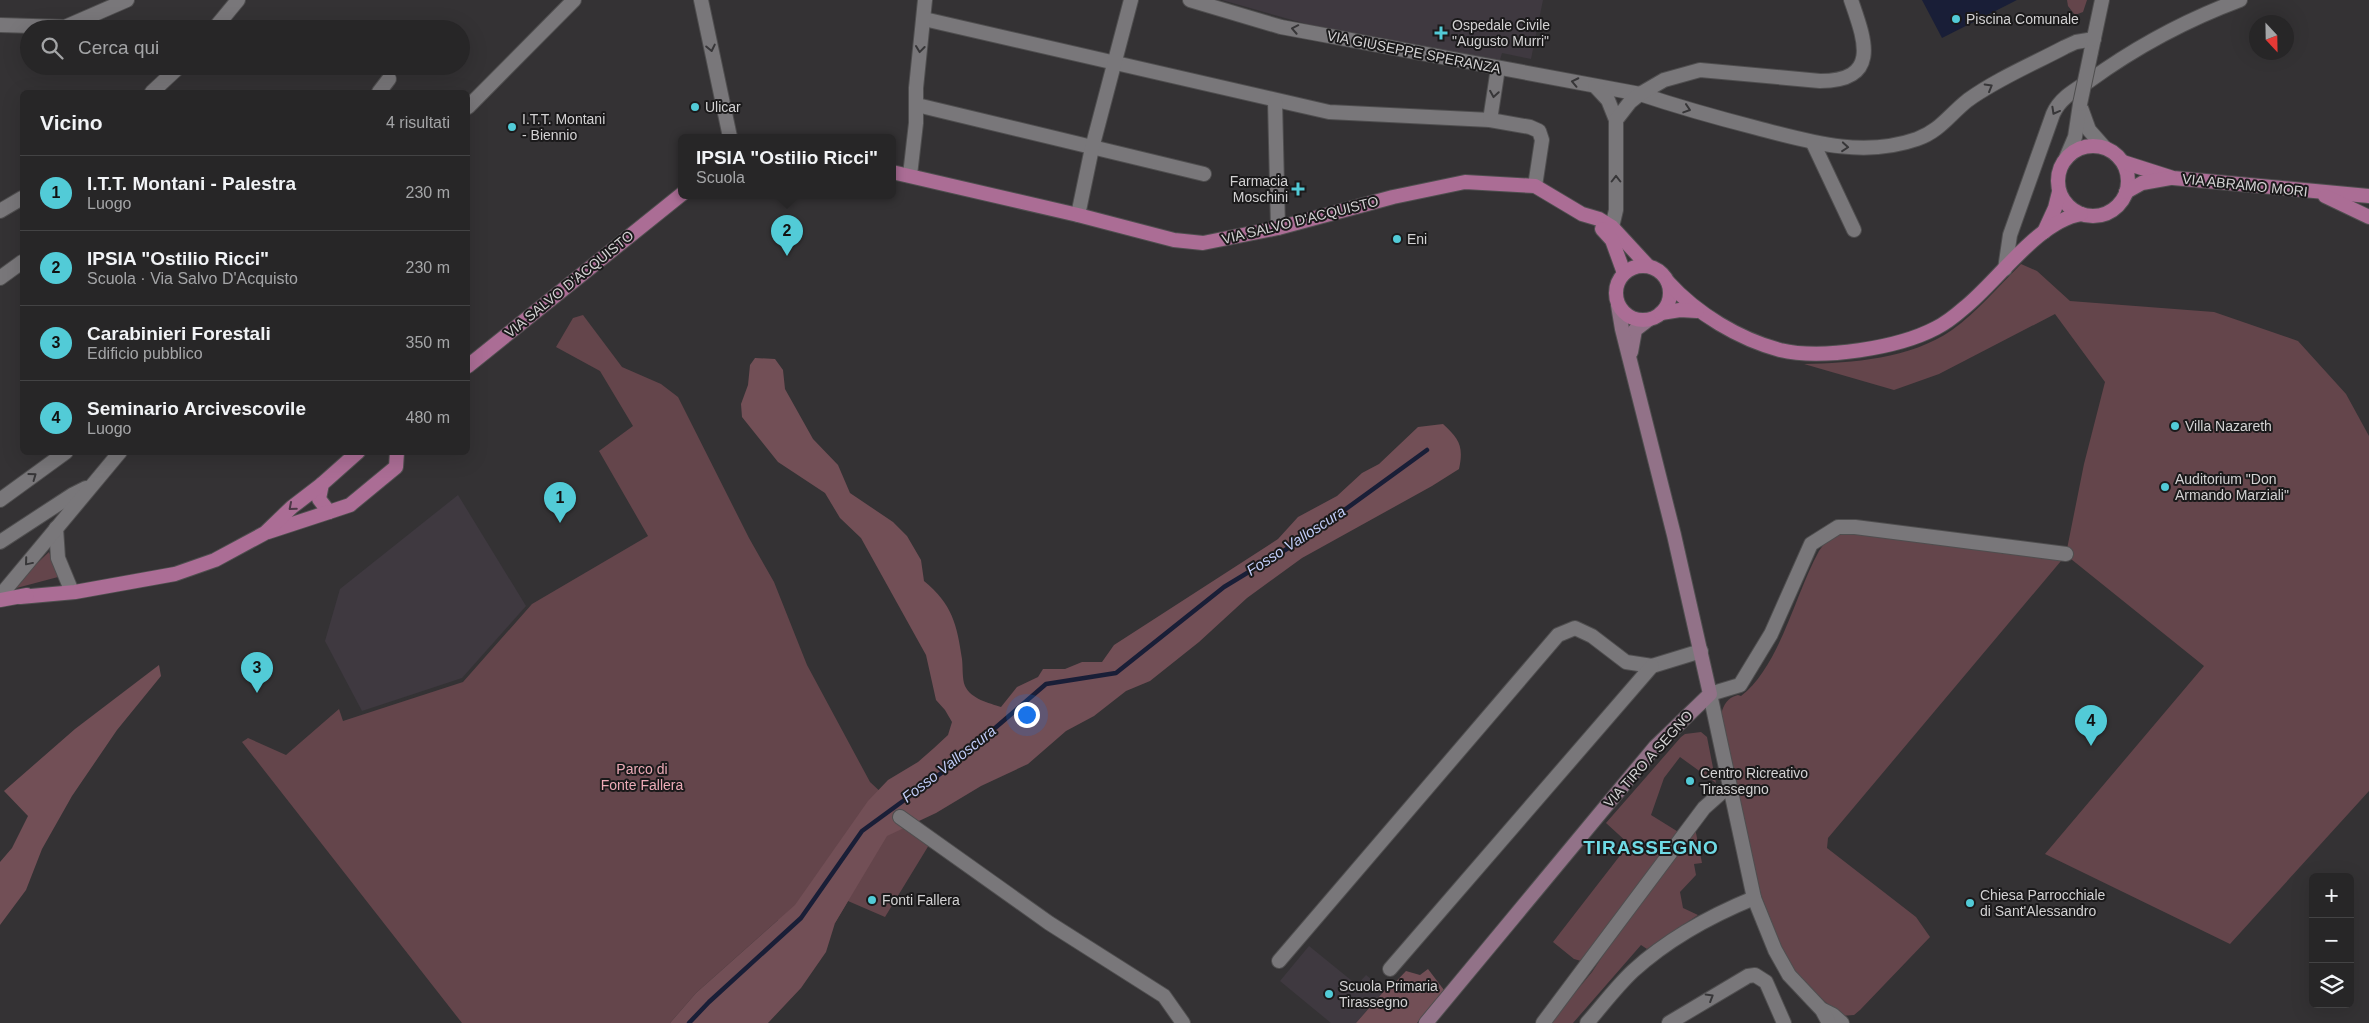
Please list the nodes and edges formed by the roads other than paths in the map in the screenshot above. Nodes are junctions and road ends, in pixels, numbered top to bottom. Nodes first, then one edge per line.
1 (127, 0) edge
2 (238, 0) edge
3 (574, 0) edge
4 (701, 0) edge
5 (925, 0) edge
6 (1131, 0) edge
7 (1190, 0) edge
8 (1851, 0) edge
9 (2102, 0) edge
10 (2240, 0) edge
11 (924, 19) junction
12 (81, 20) edge
13 (221, 20) edge
14 (0, 26) edge
15 (20, 26) edge
16 (2092, 46) junction
17 (1114, 63) junction
18 (1498, 68) junction
19 (170, 75) edge
20 (389, 78) dead end
21 (1594, 86) junction
22 (154, 90) edge
23 (380, 90) edge
24 (1640, 94) junction
25 (1275, 101) junction
26 (2080, 104) junction
27 (470, 105) edge
28 (917, 105) junction
29 (1490, 120) junction
30 (1616, 120) junction
31 (729, 134) edge
32 (1813, 143) junction
33 (2104, 147) junction
34 (1092, 148) junction
35 (2066, 158) junction
36 (2123, 162) junction
37 (896, 173) edge
38 (1204, 174) dead end
39 (910, 175) junction
40 (2173, 178) junction
41 (1535, 186) junction
42 (2059, 192) junction
43 (2126, 192) junction
44 (2317, 192) junction
45 (2369, 196) edge
46 (676, 198) edge
47 (20, 202) edge
48 (0, 211) edge
49 (2081, 214) junction
50 (1078, 215) junction
51 (1587, 215) junction
52 (2369, 216) edge
53 (1612, 227) junction
54 (1278, 228) junction
55 (1854, 230) dead end
56 (2044, 232) junction
57 (20, 263) edge
58 (1648, 266) junction
59 (2005, 269) junction
60 (1624, 273) junction
61 (0, 278) edge
62 (1668, 282) junction
63 (1618, 304) junction
64 (1697, 311) junction
65 (1662, 313) junction
66 (1648, 320) junction
67 (1630, 358) junction
68 (470, 364) edge
69 (62, 455) edge
70 (117, 455) edge
71 (355, 455) edge
72 (396, 460) edge
73 (322, 484) junction
74 (91, 486) junction
75 (0, 500) edge
76 (329, 512) junction
77 (56, 528) junction
78 (265, 533) junction
79 (0, 542) edge
80 (2066, 554) dead end
81 (125, 582) junction
82 (70, 587) junction
83 (20, 596) junction
84 (0, 598) edge
85 (1701, 651) junction
86 (1652, 666) junction
87 (1710, 694) junction
88 (1730, 789) junction
89 (900, 817) dead end
90 (1754, 898) junction
91 (1278, 961) dead end
92 (1390, 969) dead end
93 (1822, 1010) junction
94 (1183, 1023) edge
95 (1426, 1023) edge
96 (1543, 1023) edge
97 (1587, 1023) edge
98 (1669, 1023) edge
99 (1784, 1023) edge
100 (1829, 1023) edge
101 (1842, 1023) edge

1 - 12 street
2 - 13 street
3 - 27 street
4 -> 31 street
5 - 11 street
6 - 17 street
18 -> 7 street, VIA GIUSEPPE SPERANZA
8 - 24 street
9 - 16 street
10 -> 59 street
11 - 17 street
11 -> 28 street
14 - 15 street
16 - 26 street, bridge
32 -> 16 street, VIA GIUSEPPE SPERANZA
17 - 25 street
17 - 34 street
21 -> 18 street, VIA GIUSEPPE SPERANZA
18 -> 29 street
19 - 22 street
20 - 23 street
21 - 24 street, VIA GIUSEPPE SPERANZA
21 - 30 street
24 - 30 street
24 -> 32 street, VIA GIUSEPPE SPERANZA
25 - 29 street
25 - 54 street
26 - 33 street
26 - 35 street
28 - 34 street
28 - 39 street
29 - 41 street
53 -> 30 street
32 - 55 street
33 - 35 main road
33 - 36 main road
34 - 38 street
34 - 50 street
35 - 42 main road
36 - 40 main road, VIA ABRAMO MORI
36 - 43 main road
37 - 39 main road, VIA SALVO D'ACQUISTO
39 - 50 main road, VIA SALVO D'ACQUISTO
40 - 43 main road, VIA ABRAMO MORI
40 - 44 main road, VIA ABRAMO MORI
41 - 51 main road, VIA SALVO D'ACQUISTO
41 - 54 main road, VIA SALVO D'ACQUISTO
42 - 49 main road
42 - 56 main road
43 - 49 main road
44 - 45 main road, VIA ABRAMO MORI
44 - 52 main road, VIA ABRAMO MORI
46 - 68 main road, VIA SALVO D'ACQUISTO
47 - 48 street
49 - 56 main road
50 - 54 main road, VIA SALVO D'ACQUISTO
51 - 53 main road
51 - 60 main road
53 - 58 main road
56 - 59 main road
57 - 61 street
58 - 60 main road
58 - 62 main road
59 - 64 main road
60 - 63 main road
62 - 64 main road
62 - 65 main road
63 - 66 main road
63 - 67 main road
64 - 65 main road
65 - 66 main road
66 - 67 main road
67 - 85 main road
75 -> 69 street
70 - 74 street
71 - 73 main road
72 - 76 main road
73 - 76 main road
73 -> 78 main road
74 - 77 street
74 - 79 street
76 - 78 main road
77 - 82 street
77 -> 84 street
78 - 81 main road
80 - 87 street
81 - 82 main road
81 - 83 main road
82 - 83 main road
83 - 84 main road
85 - 86 street
85 - 87 main road
86 - 91 street
86 - 92 street
87 - 88 street
87 - 95 main road, VIA TIRO A SEGNO
88 - 90 street
88 - 96 street
89 - 94 street
90 - 93 street
90 - 97 street
93 - 100 street
93 - 101 street
98 -> 99 street

